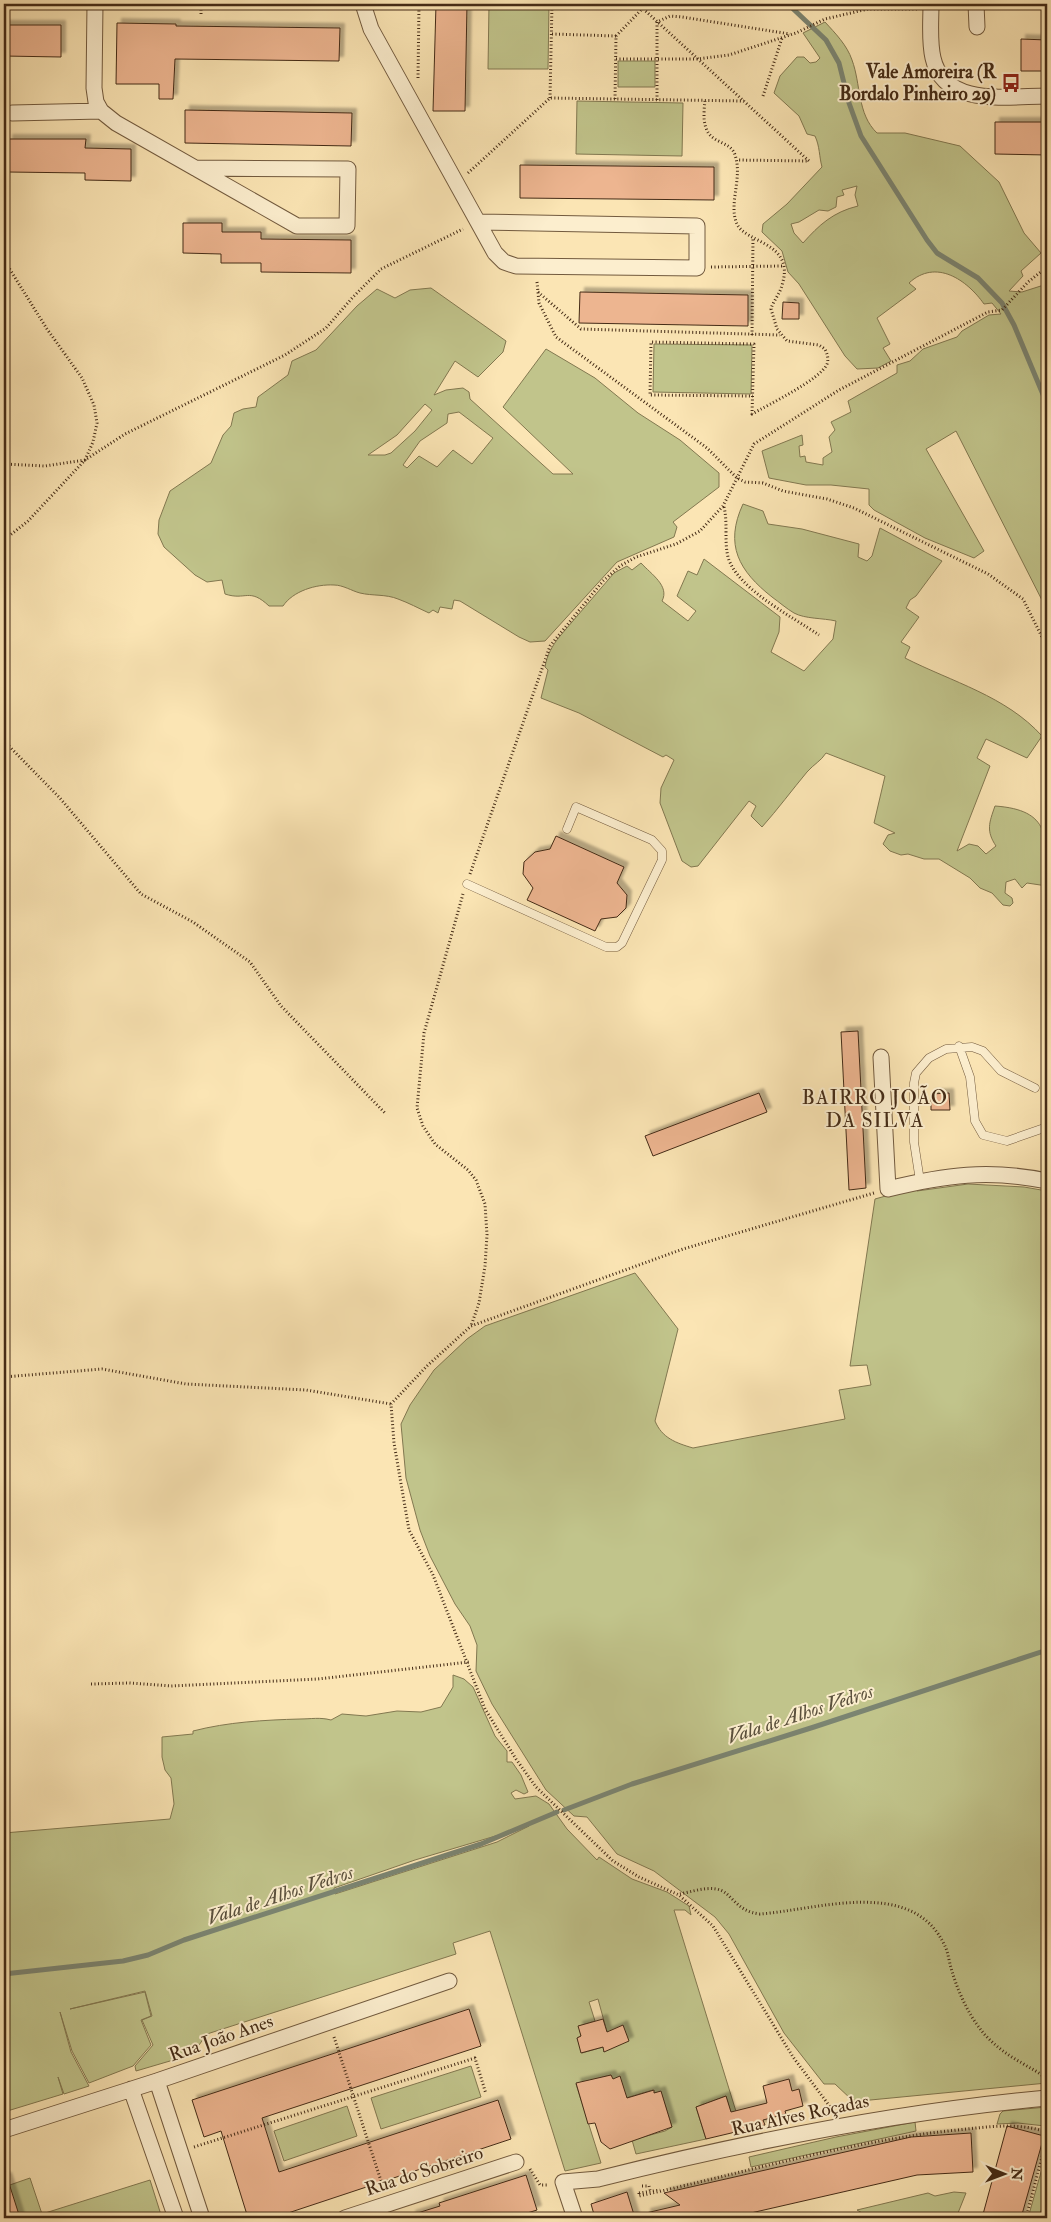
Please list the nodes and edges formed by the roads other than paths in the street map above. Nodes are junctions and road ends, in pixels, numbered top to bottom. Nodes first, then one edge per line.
1 (95, 4) edge
2 (349, 4) edge
3 (363, 4) edge
4 (976, 4) edge
5 (931, 6) edge
6 (977, 27) dead end
7 (1047, 96) edge
8 (102, 112) junction
9 (12, 113) dead end
10 (194, 168) junction
11 (478, 222) junction
12 (568, 829) dead end
13 (466, 884) road end
14 (959, 1046) junction
15 (881, 1057) dead end
16 (1035, 1088) dead end
17 (1047, 1127) edge
18 (920, 1181) junction
19 (1047, 1181) edge
20 (450, 1981) dead end
21 (157, 2081) junction
22 (131, 2089) junction
23 (1047, 2098) edge
24 (4, 2130) edge
25 (516, 2162) road end
26 (176, 2218) edge
27 (202, 2218) edge
28 (345, 2218) edge
29 (575, 2218) edge

1 - 8 street
2 - 3 street
3 - 11 street
4 - 6 street
5 - 7 street
8 - 9 street
8 - 10 street
10 - 10 street
11 - 11 street
12 - 13 lane
14 - 16 lane
14 - 17 lane
14 - 18 lane
15 - 18 street
18 - 19 street
20 - 21 street, Rua João Anes
21 - 22 street, Rua João Anes
21 - 27 street
22 - 24 street, Rua João Anes
22 - 26 street
23 - 29 street, Rua Alves Roçadas
25 - 28 street, Rua do Sobreiro

